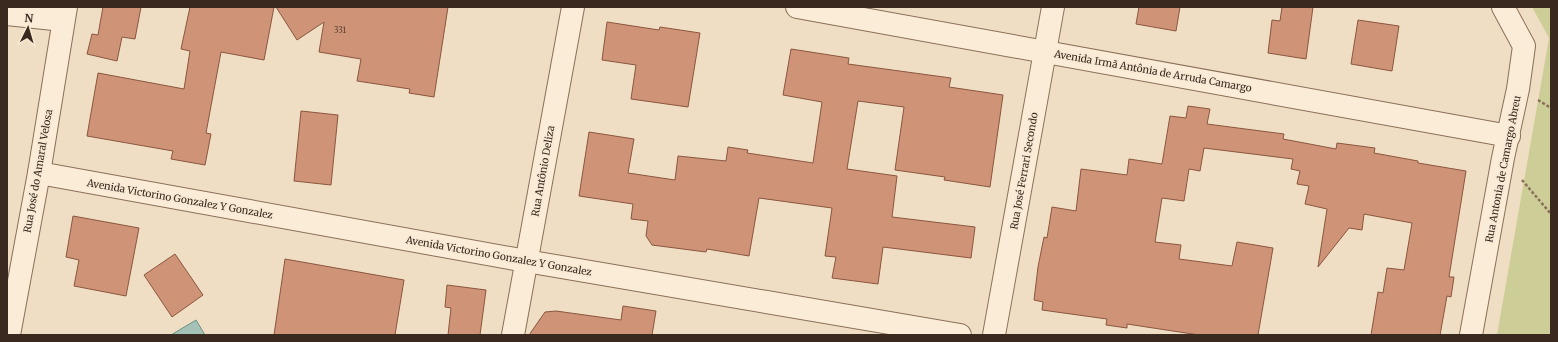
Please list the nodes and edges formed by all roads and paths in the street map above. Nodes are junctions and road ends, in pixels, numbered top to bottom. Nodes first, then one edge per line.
1 (573, 7) edge
2 (796, 7) edge
3 (1053, 7) edge
4 (1503, 7) edge
5 (65, 13) edge
6 (7, 14) edge
7 (1045, 51) junction
8 (1509, 136) junction
9 (1504, 158) junction
10 (39, 173) junction
11 (1551, 214) edge
12 (526, 261) junction
13 (9, 335) edge
14 (513, 335) edge
15 (960, 335) edge
16 (994, 335) edge
17 (1471, 335) edge

1 - 12 street, Rua Antônio Deliza
2 - 7 street, Avenida Irmã Antônia de Arruda Camargo
3 - 7 street, Rua José Ferrari Secondo
4 - 8 street, Rua Antonia de Camargo Abreu
5 - 6 street
5 - 10 street, Rua José do Amaral Velosa
7 - 8 street, Avenida Irmã Antônia de Arruda Camargo
7 - 16 street, Rua José Ferrari Secondo
8 - 9 street, Rua Antonia de Camargo Abreu
9 - 11 path
9 - 17 street, Rua Antonia de Camargo Abreu
10 - 12 street, Avenida Victorino Gonzalez Y Gonzalez
10 - 13 street, Rua José do Amaral Velosa
12 - 14 street, Rua Antônio Deliza
12 - 15 street, Avenida Victorino Gonzalez Y Gonzalez

